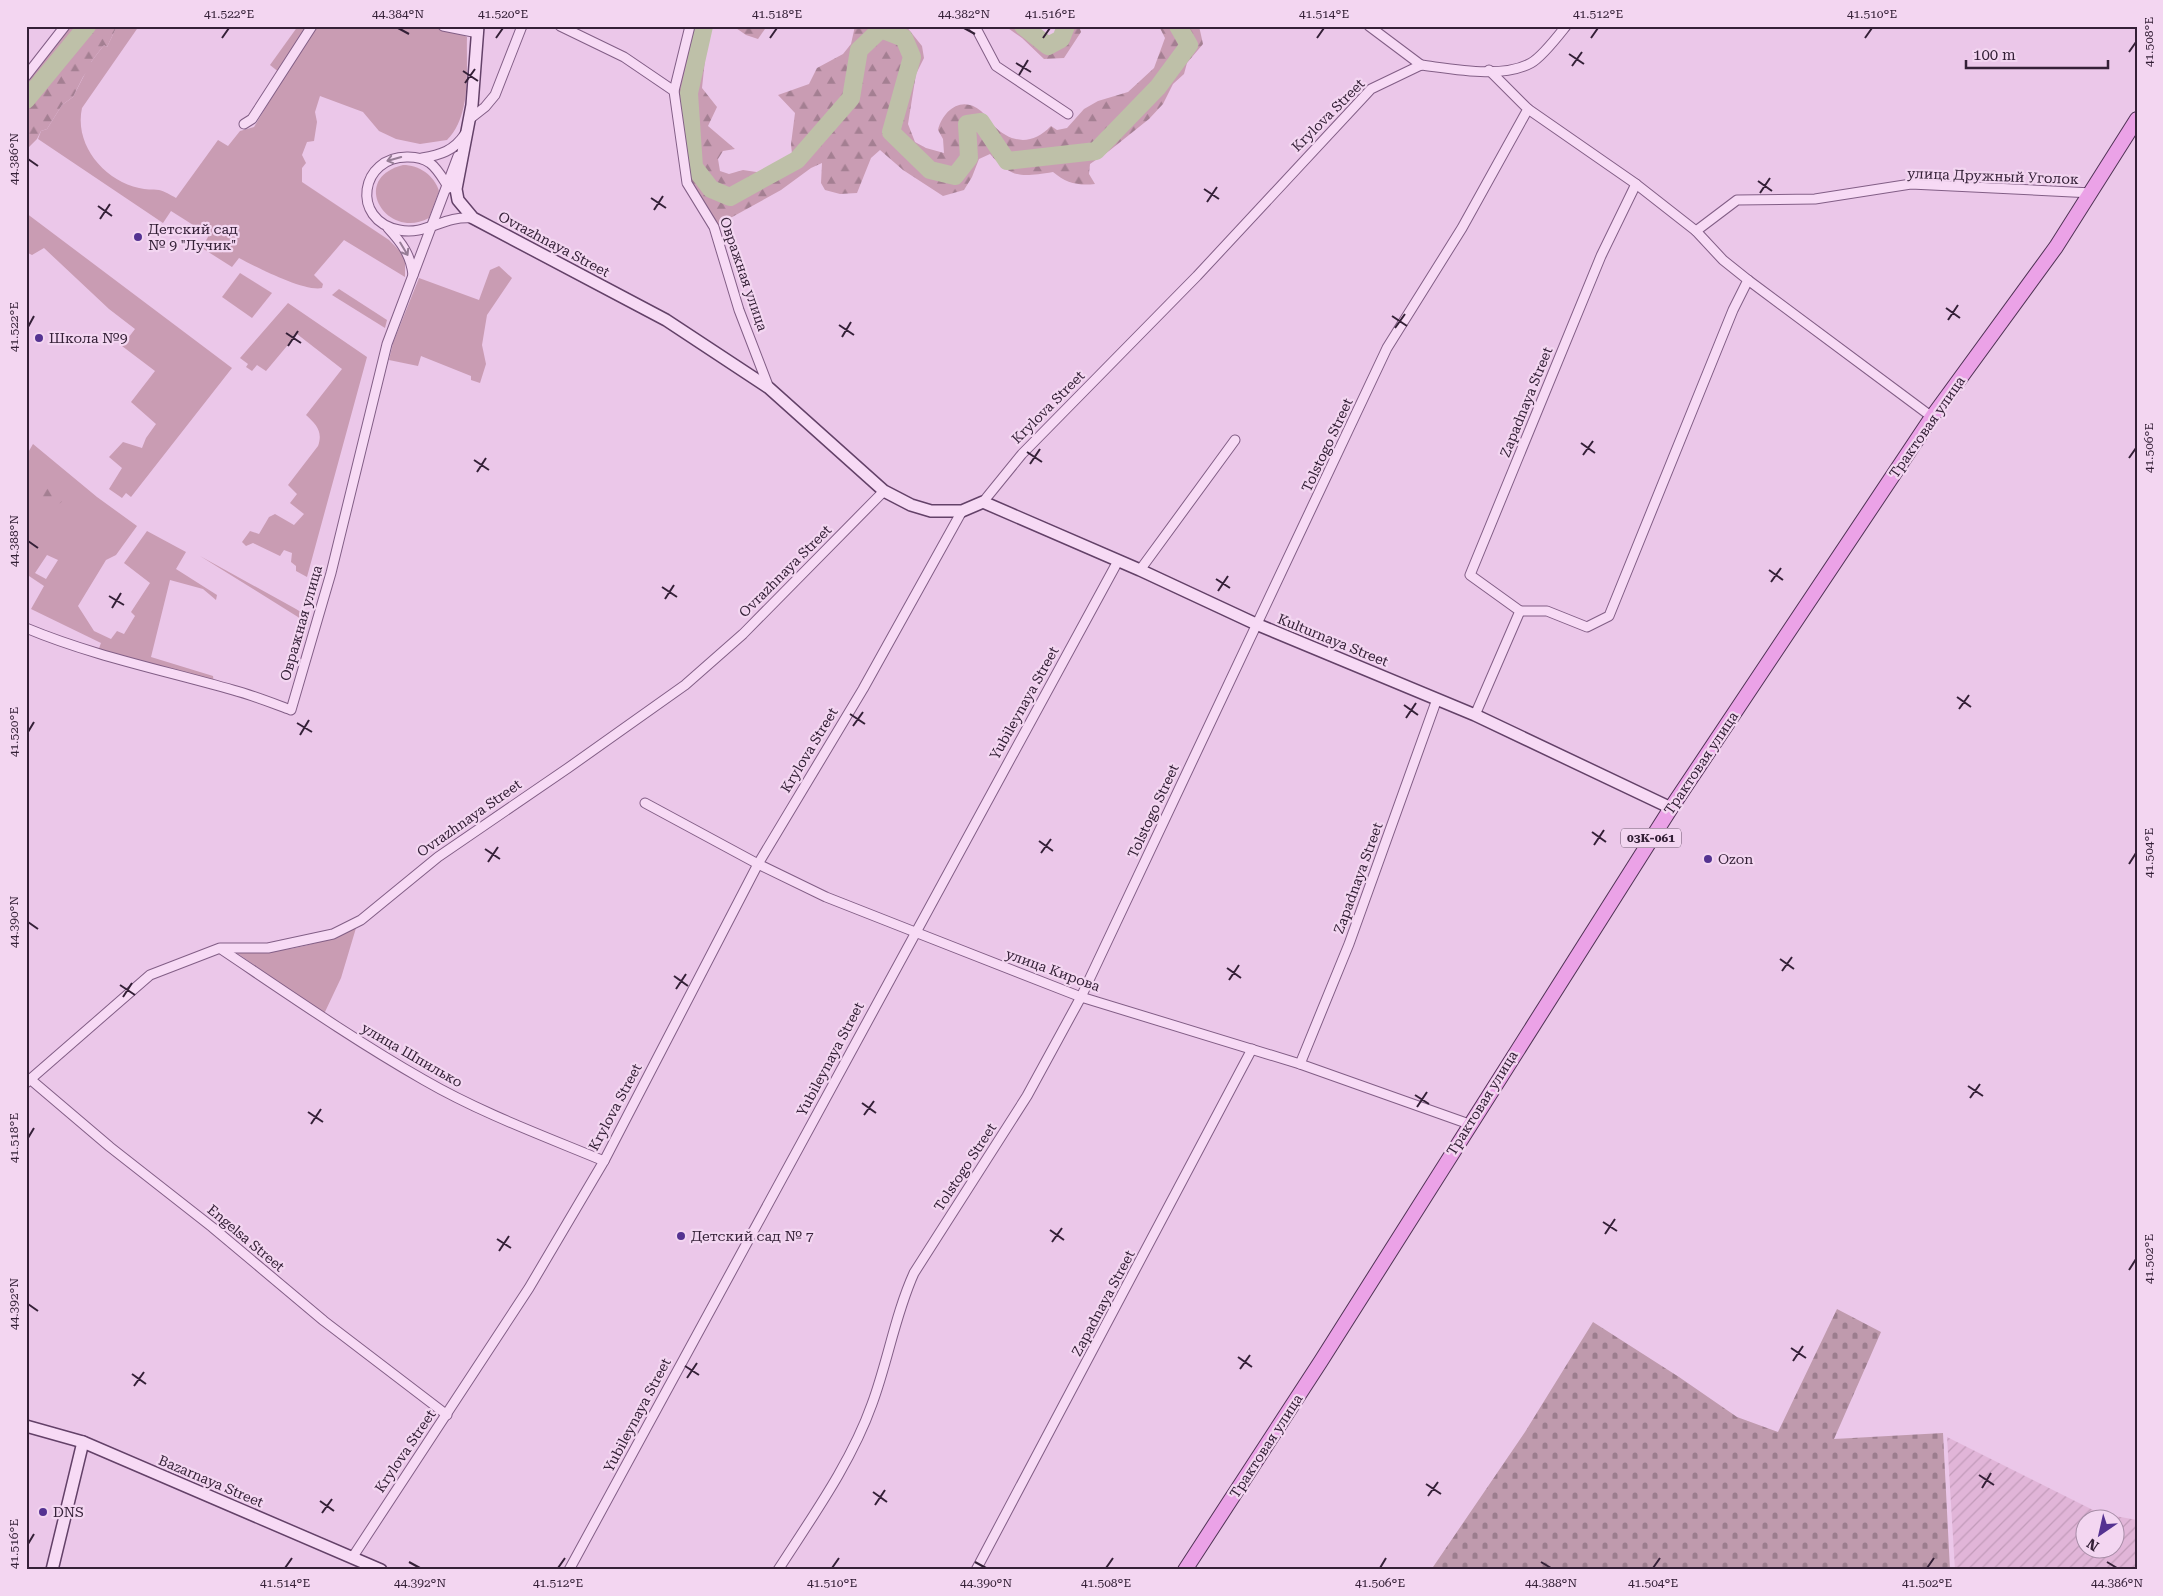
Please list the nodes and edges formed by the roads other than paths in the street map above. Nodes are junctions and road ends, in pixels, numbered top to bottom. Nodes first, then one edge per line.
1 (65, 26) edge
2 (312, 26) edge
3 (443, 26) edge
4 (522, 26) edge
5 (560, 26) edge
6 (690, 26) edge
7 (974, 26) edge
8 (1368, 26) edge
9 (1566, 26) edge
10 (478, 30) edge
11 (1421, 65) junction
12 (1490, 70) junction
13 (26, 76) edge
14 (674, 91) junction
15 (1528, 109) junction
16 (1068, 114) dead end
17 (2137, 119) edge
18 (470, 122) junction
19 (244, 124) dead end
20 (422, 158) junction
21 (1636, 184) junction
22 (448, 186) junction
23 (2092, 193) junction
24 (458, 200) junction
25 (474, 218) junction
26 (385, 225) junction
27 (431, 226) junction
28 (1696, 232) junction
29 (413, 277) junction
30 (1748, 280) junction
31 (769, 388) junction
32 (1932, 417) junction
33 (1235, 440) dead end
34 (884, 491) junction
35 (983, 502) junction
36 (962, 511) junction
37 (1118, 561) junction
38 (1140, 570) junction
39 (1520, 611) junction
40 (1256, 624) junction
41 (26, 628) edge
42 (1437, 699) junction
43 (1475, 715) junction
44 (645, 803) dead end
45 (1671, 808) junction
46 (758, 864) junction
47 (915, 932) junction
48 (220, 948) junction
49 (1081, 997) junction
50 (1252, 1049) junction
51 (1300, 1064) junction
52 (28, 1081) edge
53 (1468, 1124) junction
54 (604, 1161) junction
55 (447, 1416) junction
56 (26, 1426) edge
57 (83, 1442) junction
58 (352, 1558) junction
59 (52, 1570) edge
60 (381, 1570) edge
61 (569, 1570) edge
62 (778, 1570) edge
63 (976, 1570) edge
64 (1185, 1570) edge

1 - 13 street
2 - 19 street
3 - 10 street
4 - 18 street
5 - 14 street
6 - 14 street, Овражная улица
7 - 16 street
8 - 11 street
9 - 12 street
10 - 18 street
11 - 12 street
11 - 35 street, Krylova Street
12 - 15 street
14 - 31 street, Овражная улица
15 - 21 street
15 - 40 street, Tolstogo Street
17 - 23 main road, Трактовая улица / 03К-061
18 - 20 street
18 - 22 street
18 - 24 street
20 - 22 street
20 -> 26 street
21 - 28 street
21 - 39 street, Zapadnaya Street
22 - 24 street
22 - 27 street
23 - 28 street, улица Дружный Уголок
23 - 32 main road, Трактовая улица / 03К-061
24 - 25 street
25 - 27 street
25 - 31 street, Ovrazhnaya Street
26 - 27 street
26 -> 29 street
27 - 29 street
28 - 30 street
29 - 41 street, Овражная улица
30 - 32 street
30 - 39 street
31 - 34 street, Ovrazhnaya Street
32 - 45 main road, Трактовая улица / 03К-061
33 - 38 street
34 - 36 street, Ovrazhnaya Street
34 - 48 street, Ovrazhnaya Street
35 - 36 street, Krylova Street
35 - 37 street, Kulturnaya Street
36 - 46 street, Krylova Street
37 - 38 street, Kulturnaya Street
37 - 47 street, Yubileynaya Street
38 - 40 street, Kulturnaya Street
39 - 43 street
40 - 42 street, Kulturnaya Street
40 - 49 street, Tolstogo Street
42 - 43 street, Kulturnaya Street
42 - 51 street, Zapadnaya Street
43 - 45 street, Kulturnaya Street
44 - 46 street, улица Кирова
45 - 53 main road, Трактовая улица / 03К-061
46 - 47 street, улица Кирова
46 - 54 street, Krylova Street
47 - 49 street, улица Кирова
47 - 61 street, Yubileynaya Street
48 - 52 street, Ovrazhnaya Street
48 - 54 street, улица Шпилько
49 - 50 street, улица Кирова
49 - 62 street, Tolstogo Street
50 - 51 street, улица Кирова
50 - 63 street, Zapadnaya Street
51 - 53 street, улица Кирова
52 - 55 street, Engelsa Street
53 - 64 main road, Трактовая улица / 03К-061
54 - 55 street, Krylova Street
55 - 58 street, Krylova Street
56 - 57 street, Bazarnaya Street
57 - 58 street, Bazarnaya Street
57 - 59 street
58 - 60 street, Bazarnaya Street

